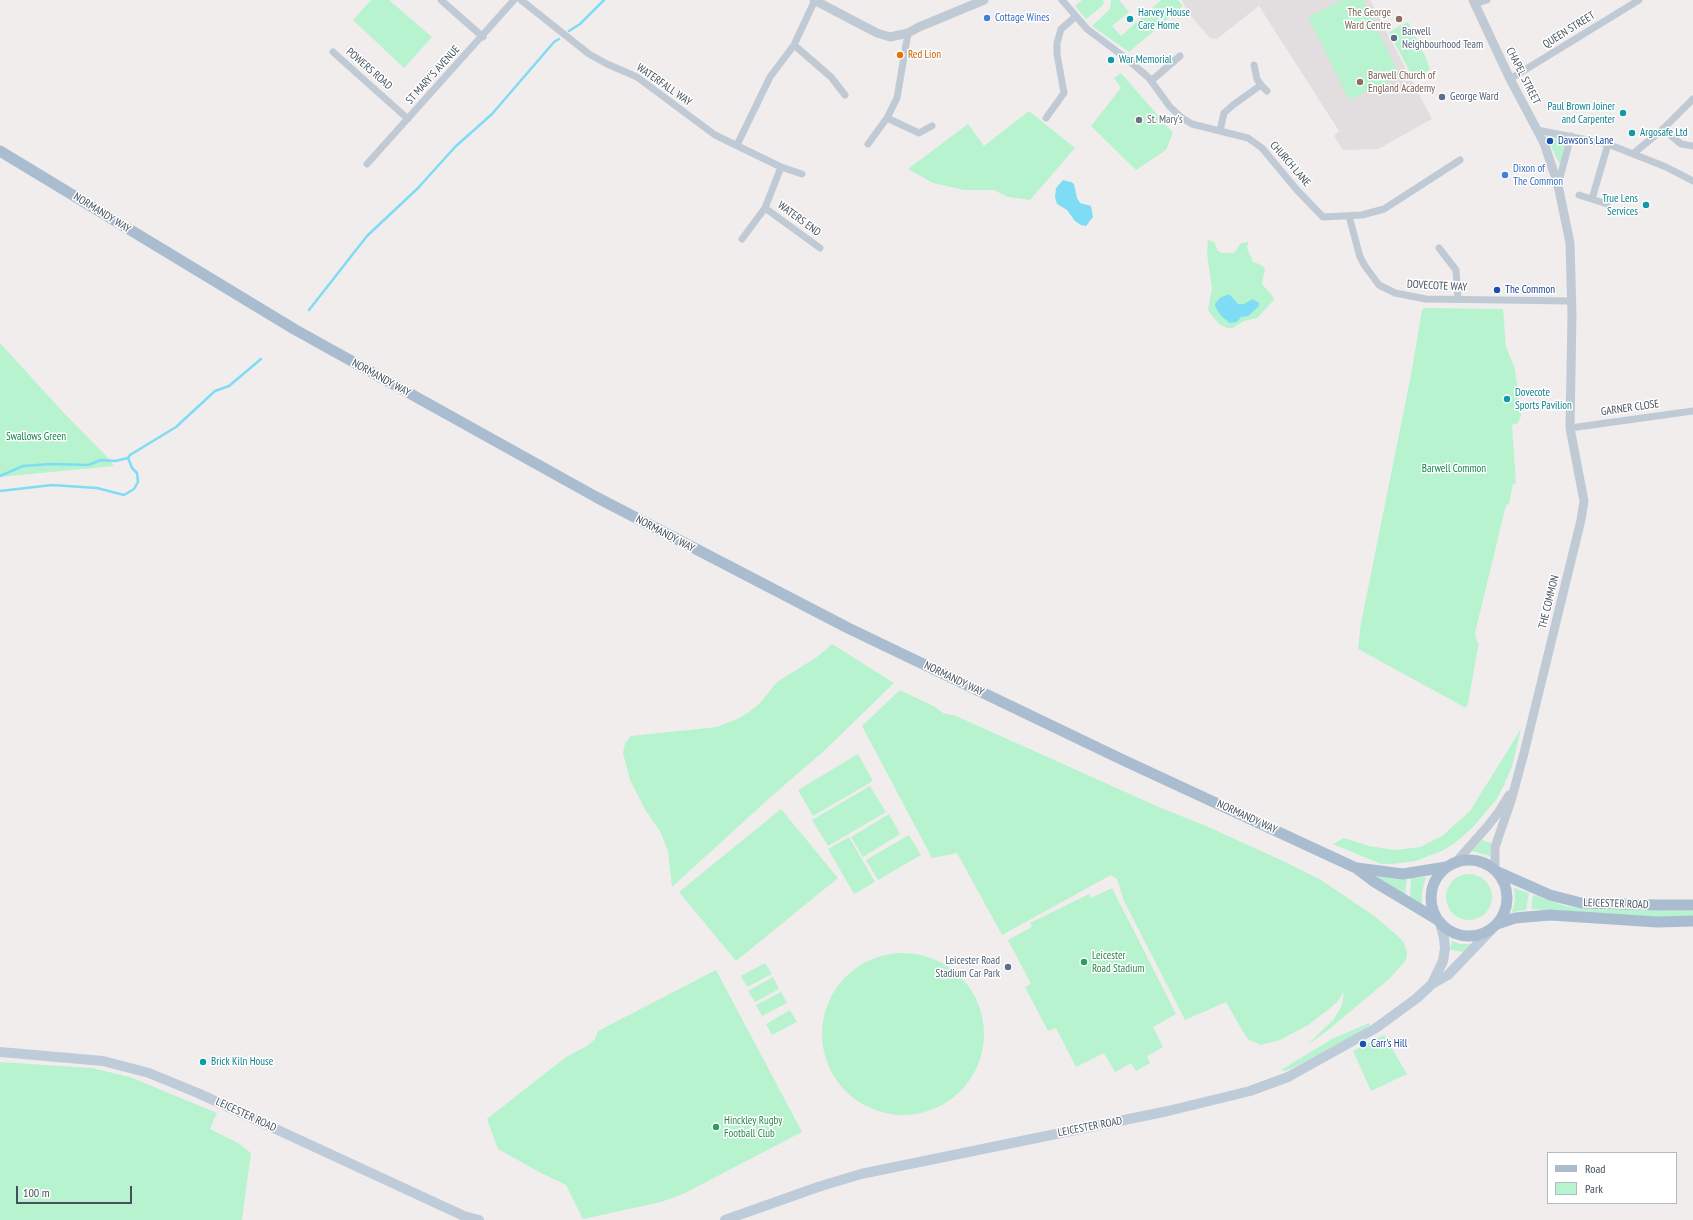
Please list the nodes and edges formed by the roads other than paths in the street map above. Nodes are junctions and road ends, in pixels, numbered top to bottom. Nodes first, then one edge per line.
1 (441, 0) edge
2 (514, 0) edge
3 (521, 0) edge
4 (815, 0) edge
5 (984, 0) edge
6 (1062, 0) edge
7 (1487, 0) edge
8 (1639, 0) edge
9 (1474, 2) edge
10 (1075, 17) junction
11 (908, 34) junction
12 (483, 37) junction
13 (794, 45) junction
14 (333, 52) dead end
15 (1180, 56) dead end
16 (1254, 65) dead end
17 (1510, 79) junction
18 (1151, 82) junction
19 (1261, 85) junction
20 (1268, 91) dead end
21 (846, 95) dead end
22 (1693, 99) edge
23 (887, 118) junction
24 (1046, 118) dead end
25 (408, 119) junction
26 (932, 126) dead end
27 (1663, 129) junction
28 (1538, 130) junction
29 (1220, 131) junction
30 (1571, 136) junction
31 (868, 144) dead end
32 (1608, 144) junction
33 (737, 145) junction
34 (1693, 146) edge
35 (0, 150) edge
36 (1634, 153) junction
37 (1460, 160) dead end
38 (367, 164) dead end
39 (781, 167) junction
40 (802, 174) dead end
41 (1693, 181) edge
42 (1558, 185) junction
43 (1579, 195) dead end
44 (1592, 199) junction
45 (1607, 204) dead end
46 (765, 208) junction
47 (1349, 216) junction
48 (742, 239) dead end
49 (820, 248) dead end
50 (1439, 248) dead end
51 (1458, 299) junction
52 (1571, 301) junction
53 (1693, 411) edge
54 (1570, 428) junction
55 (1514, 785) junction
56 (1451, 864) junction
57 (1356, 868) junction
58 (1496, 871) junction
59 (1693, 905) edge
60 (1693, 920) edge
61 (1439, 922) junction
62 (1494, 927) junction
63 (1432, 984) junction
64 (0, 1052) edge
65 (480, 1220) edge
66 (725, 1220) edge

1 - 12 street
2 - 12 street, ST MARY'S AVENUE
3 - 33 street, WATERFALL WAY
4 - 11 street
4 - 13 street
5 - 11 street
6 - 10 street, CHURCH LANE
7 - 9 street
8 - 17 street, QUEEN STREET
9 - 17 street, CHAPEL STREET
10 - 18 street, CHURCH LANE
10 - 24 street
11 - 23 street
12 - 25 street, ST MARY'S AVENUE
13 - 21 street
13 - 33 street
14 - 25 street, POWERS ROAD
15 - 18 street
16 - 19 street
17 - 28 street, CHAPEL STREET
18 - 29 street, CHURCH LANE
19 - 20 street
19 - 29 street
22 - 27 street
23 - 26 street
23 - 31 street
25 - 38 street, ST MARY'S AVENUE
27 - 34 street
27 - 36 street
28 - 30 street
28 - 42 street, CHAPEL STREET
29 - 47 street, CHURCH LANE
30 - 32 street
30 - 42 street
32 - 36 street
32 - 44 street
33 - 39 street, WATERFALL WAY
35 - 57 main road, NORMANDY WAY
36 - 41 street
37 - 47 street, CHURCH LANE
39 - 40 street, WATERFALL WAY
39 - 46 street
42 - 52 street, THE COMMON
43 - 44 street
44 - 45 street
46 - 48 street
46 - 49 street, WATERS END
47 - 51 street, DOVECOTE WAY
50 - 51 street
51 - 52 street, DOVECOTE WAY
52 - 54 street, THE COMMON
53 - 54 street, GARNER CLOSE
54 - 55 street, THE COMMON
55 - 56 street, THE COMMON
55 - 58 street, THE COMMON
56 - 57 main road, NORMANDY WAY
56 - 58 main road
56 - 61 main road
57 - 61 main road, NORMANDY WAY
58 - 59 main road, LEICESTER ROAD
58 - 62 main road
60 - 62 main road, LEICESTER ROAD
61 - 62 main road
61 - 63 main road, LEICESTER ROAD
62 - 63 main road, LEICESTER ROAD
63 - 66 main road, LEICESTER ROAD
64 - 65 main road, LEICESTER ROAD

